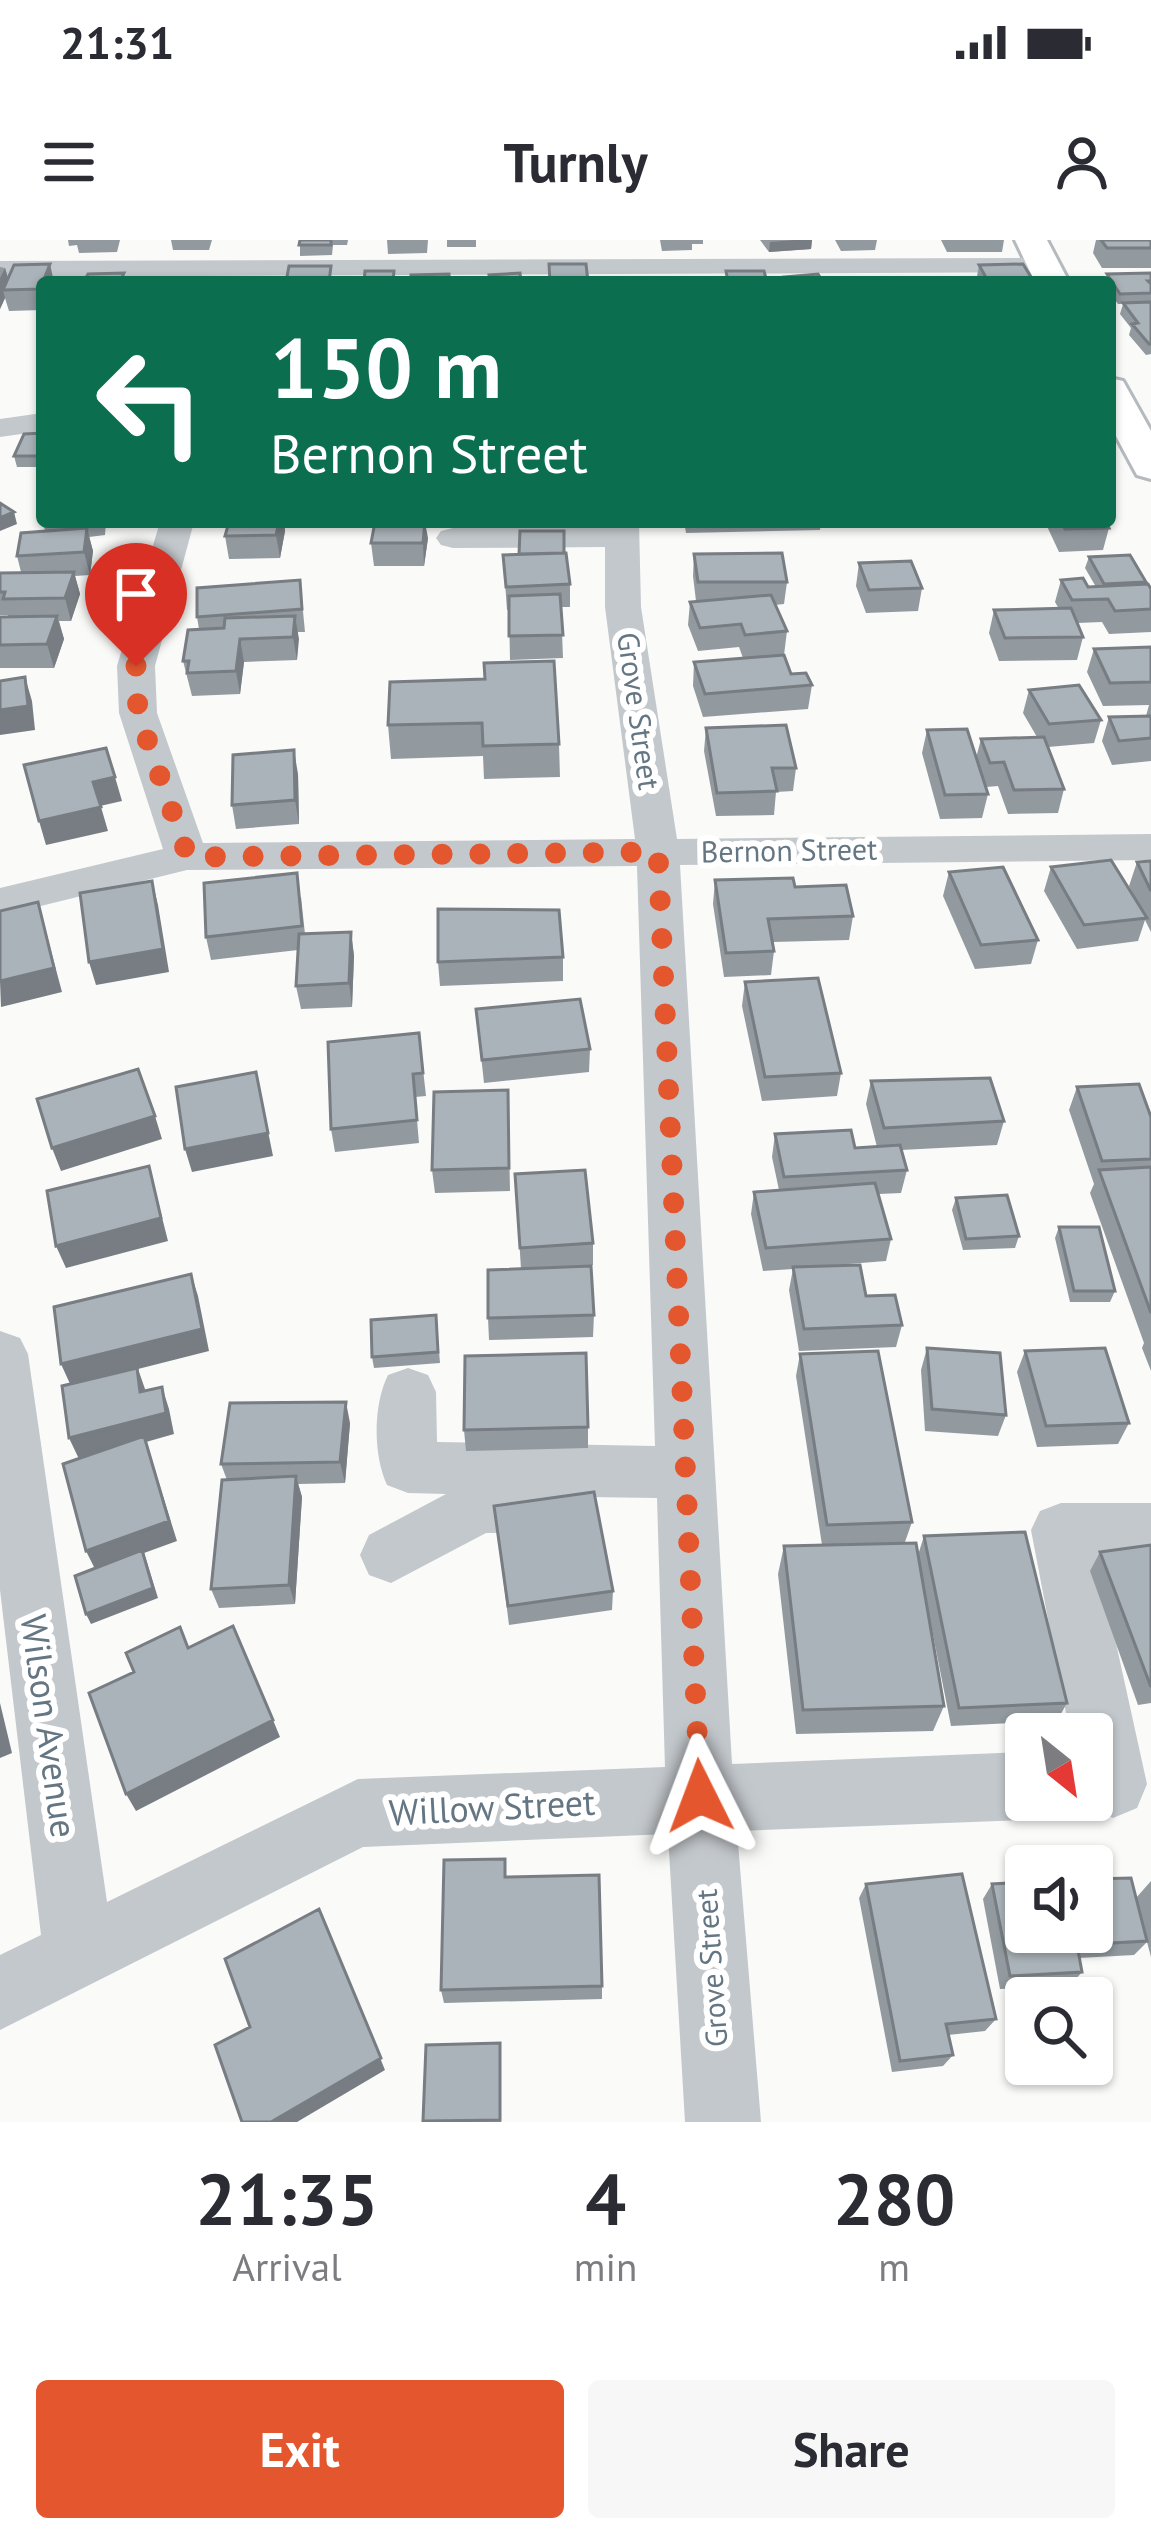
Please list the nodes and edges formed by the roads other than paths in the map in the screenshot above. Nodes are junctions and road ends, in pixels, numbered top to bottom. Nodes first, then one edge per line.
1 (267, 240) edge
2 (440, 240) edge
3 (1042, 262) edge
4 (622, 263) edge
5 (437, 268) junction
6 (0, 269) edge
7 (255, 275) edge
8 (1116, 402) edge
9 (36, 423) edge
10 (0, 428) edge
11 (1149, 458) edge
12 (175, 528) edge
13 (622, 529) edge
14 (453, 538) dead end
15 (1151, 847) edge
16 (658, 852) junction
17 (188, 857) junction
18 (0, 902) edge
19 (0, 1354) edge
20 (408, 1392) dead end
21 (687, 1490) junction
22 (1151, 1531) edge
23 (391, 1555) dead end
24 (1119, 1784) edge
25 (1005, 1787) edge
26 (700, 1796) junction
27 (79, 1955) junction
28 (0, 1994) edge
29 (723, 2122) edge

1 - 7 street
2 - 5 street
3 - 4 street
4 - 5 street
5 - 7 street
6 - 7 street
8 - 11 main road
9 - 10 street
12 - 17 street
13 - 14 street
13 - 16 street, Grove Street
15 - 16 street, Bernon Street
16 - 17 street, Bernon Street
16 - 21 street, Grove Street
17 - 18 street, Bernon Street
19 - 27 street, Wilson Avenue
20 - 21 street
21 - 23 street
21 - 26 street, Grove Street
22 - 24 street
25 - 26 street, Willow Street
26 - 27 street, Willow Street
26 - 29 street, Grove Street
27 - 28 street, Willow Street

